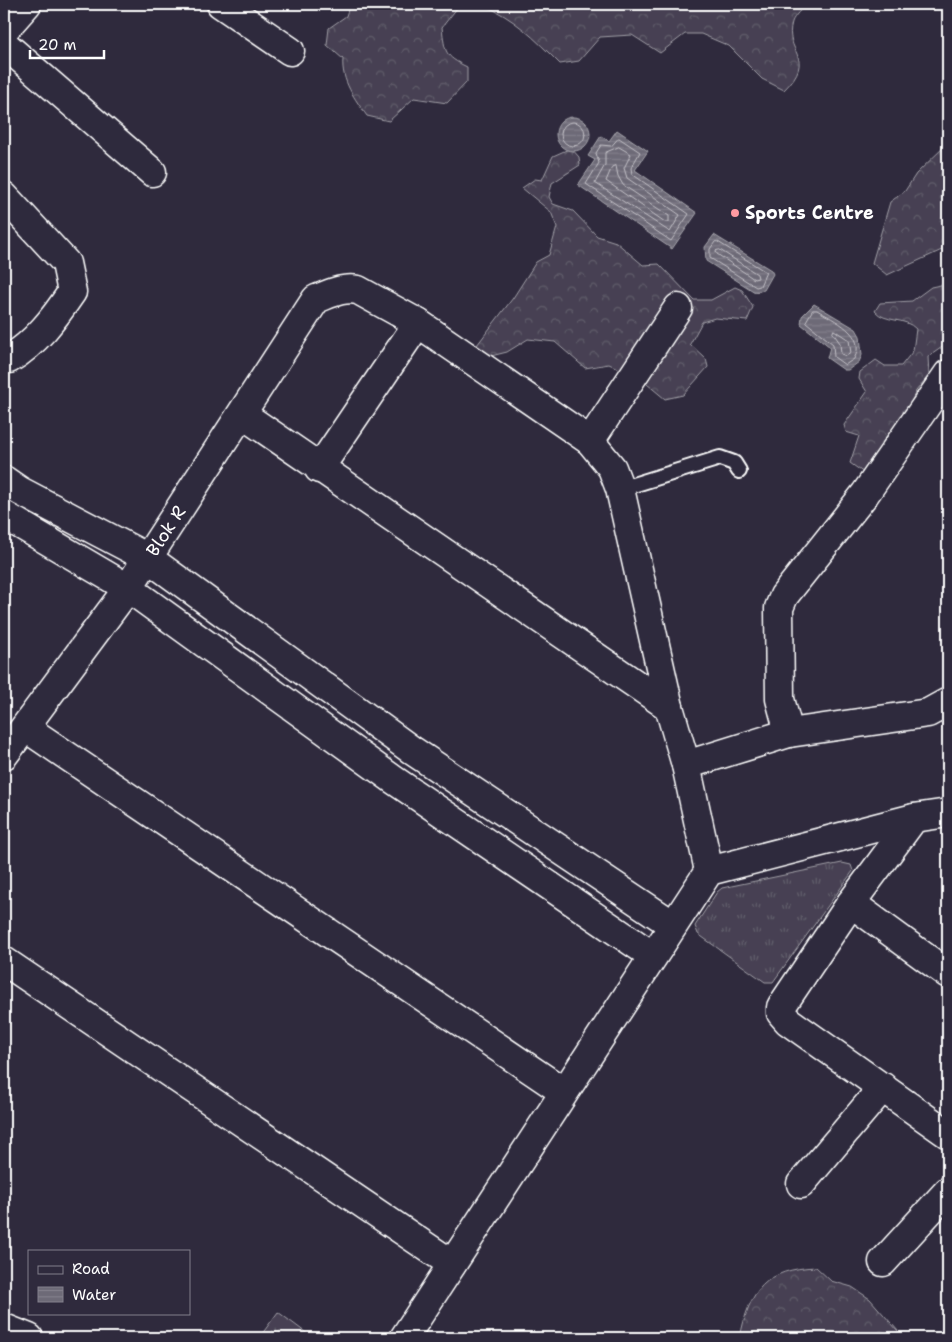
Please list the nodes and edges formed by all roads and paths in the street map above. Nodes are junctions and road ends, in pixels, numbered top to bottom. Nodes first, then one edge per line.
1 (27, 4) edge
2 (221, 4) edge
3 (4, 30) edge
4 (4, 44) edge
5 (290, 51) dead end
6 (152, 172) dead end
7 (4, 196) edge
8 (678, 308) dead end
9 (418, 323) junction
10 (4, 358) edge
11 (948, 374) edge
12 (242, 414) junction
13 (590, 442) junction
14 (319, 469) junction
15 (739, 471) dead end
16 (4, 480) edge
17 (620, 489) junction
18 (4, 515) edge
19 (148, 558) junction
20 (128, 588) junction
21 (948, 702) edge
22 (669, 707) junction
23 (26, 728) junction
24 (789, 732) junction
25 (413, 751) junction
26 (4, 755) edge
27 (686, 765) junction
28 (394, 780) junction
29 (948, 813) edge
30 (914, 818) junction
31 (709, 871) junction
32 (851, 903) junction
33 (673, 925) junction
34 (653, 956) junction
35 (4, 961) edge
36 (948, 974) edge
37 (883, 1087) junction
38 (564, 1092) junction
39 (948, 1134) edge
40 (801, 1184) dead end
41 (948, 1191) edge
42 (883, 1262) dead end
43 (452, 1264) junction
44 (4, 1328) edge
45 (29, 1338) edge
46 (404, 1338) edge

1 - 3 street
2 - 5 street
4 - 6 street
7 - 10 street
8 - 13 street
9 - 12 street, Blok R
9 - 13 street
9 - 14 street
11 - 24 street
12 - 14 street
12 - 19 street, Blok R
13 - 17 street
14 - 22 street
15 - 17 lane
16 - 19 street
17 - 22 street
18 - 20 street
19 - 20 street, Blok R
19 - 25 street
20 - 23 street, Blok R
20 - 28 street
21 - 24 street
22 - 27 street
23 - 26 street, Blok R
23 - 38 street
24 - 27 street
25 - 28 street
25 - 33 street
27 - 31 street
28 - 34 street
29 - 30 street
30 - 31 street
30 - 32 street
31 - 33 street
32 - 36 street
32 - 37 street
33 - 34 street
34 - 38 street
35 - 43 street
37 - 39 street
37 - 40 street
38 - 43 street
41 - 42 street
43 - 46 street
44 - 45 street

